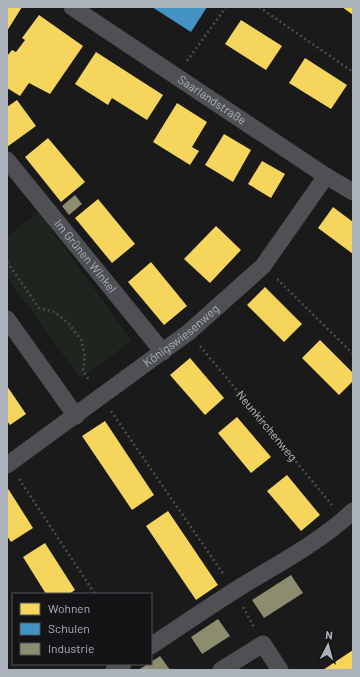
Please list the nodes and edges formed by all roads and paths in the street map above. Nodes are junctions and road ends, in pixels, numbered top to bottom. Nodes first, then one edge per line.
1 (72, 7) edge
2 (226, 7) edge
3 (258, 7) edge
4 (353, 72) edge
5 (176, 76) junction
6 (7, 160) edge
7 (326, 176) junction
8 (353, 192) edge
9 (7, 262) edge
10 (263, 266) junction
11 (7, 319) edge
12 (189, 332) junction
13 (163, 352) junction
14 (353, 354) edge
15 (101, 397) junction
16 (76, 416) junction
17 (8, 464) edge
18 (348, 515) edge
19 (235, 591) junction
20 (93, 593) edge
21 (263, 644) junction
22 (152, 645) edge
23 (221, 670) edge
24 (280, 670) edge

1 - 5 street, Saarlandstraße
2 - 5 path
3 - 4 path
5 - 7 street, Saarlandstraße
6 - 13 street, Im Grünen Winkel
7 - 8 street, Saarlandstraße
7 - 10 street, Königswiesenweg
9 - 15 path
10 - 12 street, Königswiesenweg
10 - 14 path
11 - 16 street
12 - 13 street, Königswiesenweg
12 - 18 path, Neunkirchenweg
13 - 15 street, Königswiesenweg
15 - 16 street, Königswiesenweg
15 - 19 path
16 - 17 street, Königswiesenweg
17 - 20 path
18 - 19 street
19 - 21 path
19 - 22 street
21 - 23 street
21 - 24 street

